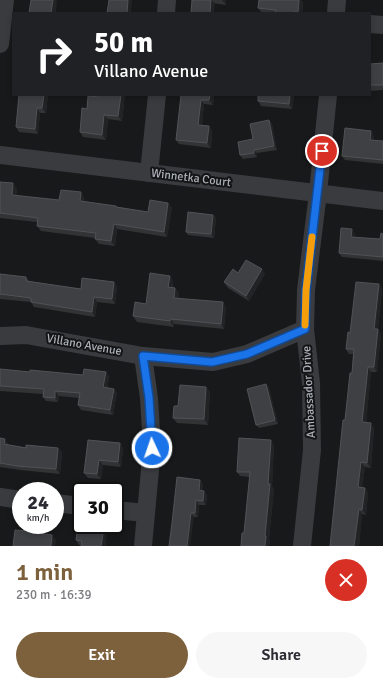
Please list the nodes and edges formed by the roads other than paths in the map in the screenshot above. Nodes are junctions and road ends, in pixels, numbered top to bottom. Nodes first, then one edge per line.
1 (5, 0) edge
2 (167, 0) edge
3 (338, 0) edge
4 (166, 12) edge
5 (336, 12) edge
6 (371, 24) edge
7 (383, 25) edge
8 (0, 44) edge
9 (157, 96) edge
10 (328, 96) edge
11 (0, 155) edge
12 (149, 173) junction
13 (318, 193) junction
14 (383, 201) edge
15 (305, 329) junction
16 (0, 336) edge
17 (143, 356) junction
18 (0, 497) edge
19 (12, 499) edge
20 (124, 511) edge
21 (146, 513) junction
22 (143, 546) edge
23 (302, 546) edge

1 - 8 street
2 - 4 street
3 - 5 street
6 - 7 street
9 - 12 street
10 - 13 street, Ambassador Drive
11 - 12 street, Winnetka Court
12 - 13 street, Winnetka Court
13 - 14 street, Winnetka Court
13 - 15 street, Ambassador Drive
15 - 17 street, Villano Avenue
15 - 23 street, Ambassador Drive
16 - 17 street, Villano Avenue
17 - 21 street
18 - 19 street
20 - 21 street
21 - 22 street

